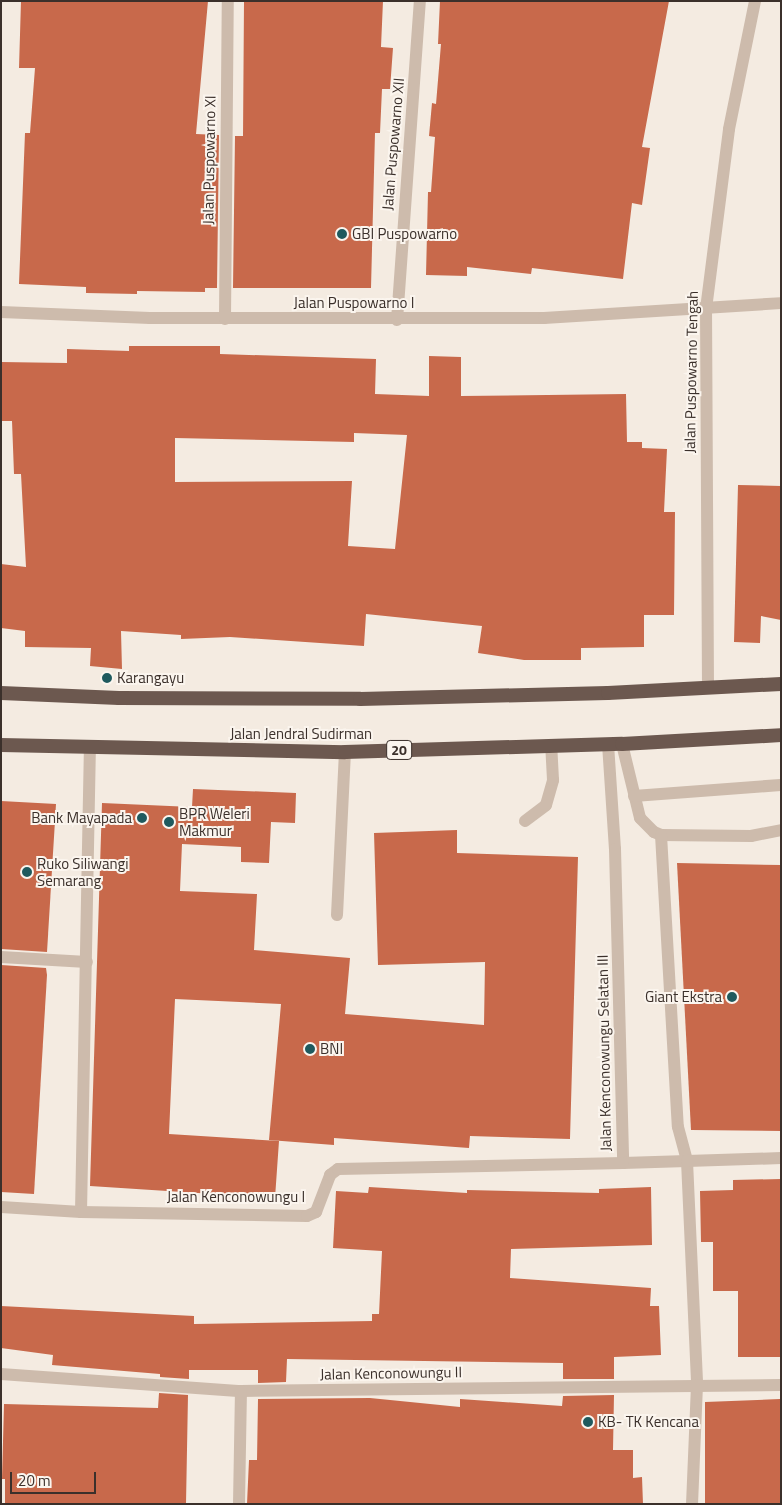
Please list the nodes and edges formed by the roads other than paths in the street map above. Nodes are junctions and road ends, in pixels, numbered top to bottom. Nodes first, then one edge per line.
1 (228, 1) edge
2 (420, 1) edge
3 (755, 1) edge
4 (781, 304) edge
5 (706, 309) junction
6 (1, 312) edge
7 (225, 319) junction
8 (397, 320) junction
9 (781, 684) edge
10 (708, 688) junction
11 (1, 692) edge
12 (781, 735) edge
13 (1, 744) edge
14 (615, 744) junction
15 (551, 745) junction
16 (90, 748) junction
17 (344, 752) junction
18 (781, 785) edge
19 (634, 796) junction
20 (524, 820) dead end
21 (781, 830) edge
22 (661, 835) junction
23 (337, 915) dead end
24 (1, 957) edge
25 (86, 962) junction
26 (781, 1158) edge
27 (687, 1161) junction
28 (623, 1163) junction
29 (1, 1207) edge
30 (81, 1212) junction
31 (1, 1374) edge
32 (697, 1385) junction
33 (781, 1385) edge
34 (241, 1390) junction
35 (239, 1504) edge
36 (692, 1504) edge

1 - 7 street, Jalan Puspowarno XI
2 - 8 street, Jalan Puspowarno XII
3 - 5 street, Jalan Puspowarno Tengah
4 - 5 street, Jalan Puspowarno I
5 - 8 street, Jalan Puspowarno I
5 - 10 street, Jalan Puspowarno Tengah
6 - 7 street, Jalan Puspowarno I
7 - 8 street, Jalan Puspowarno I
9 - 10 highway
10 - 11 highway
12 - 14 highway, Jalan Jendral Sudirman / 20
13 - 16 highway, Jalan Jendral Sudirman / 20
14 - 15 highway, Jalan Jendral Sudirman / 20
14 - 19 street
14 - 28 street, Jalan Kenconowungu Selatan III
15 - 17 highway, Jalan Jendral Sudirman / 20
15 - 20 street
16 - 17 highway, Jalan Jendral Sudirman / 20
16 - 25 street
17 - 23 street
18 - 19 street
19 - 22 street
21 - 22 street
22 - 27 street
24 - 25 street
25 - 30 street
26 - 27 street
27 - 28 street, Jalan Kenconowungu Selatan III
27 - 32 street
28 - 30 street, Jalan Kenconowungu I
29 - 30 street, Jalan Kenconowungu I
31 - 34 street, Jalan Kenconowungu II
32 - 33 street, Jalan Kenconowungu II
32 - 34 street, Jalan Kenconowungu II
32 - 36 street
34 - 35 street

